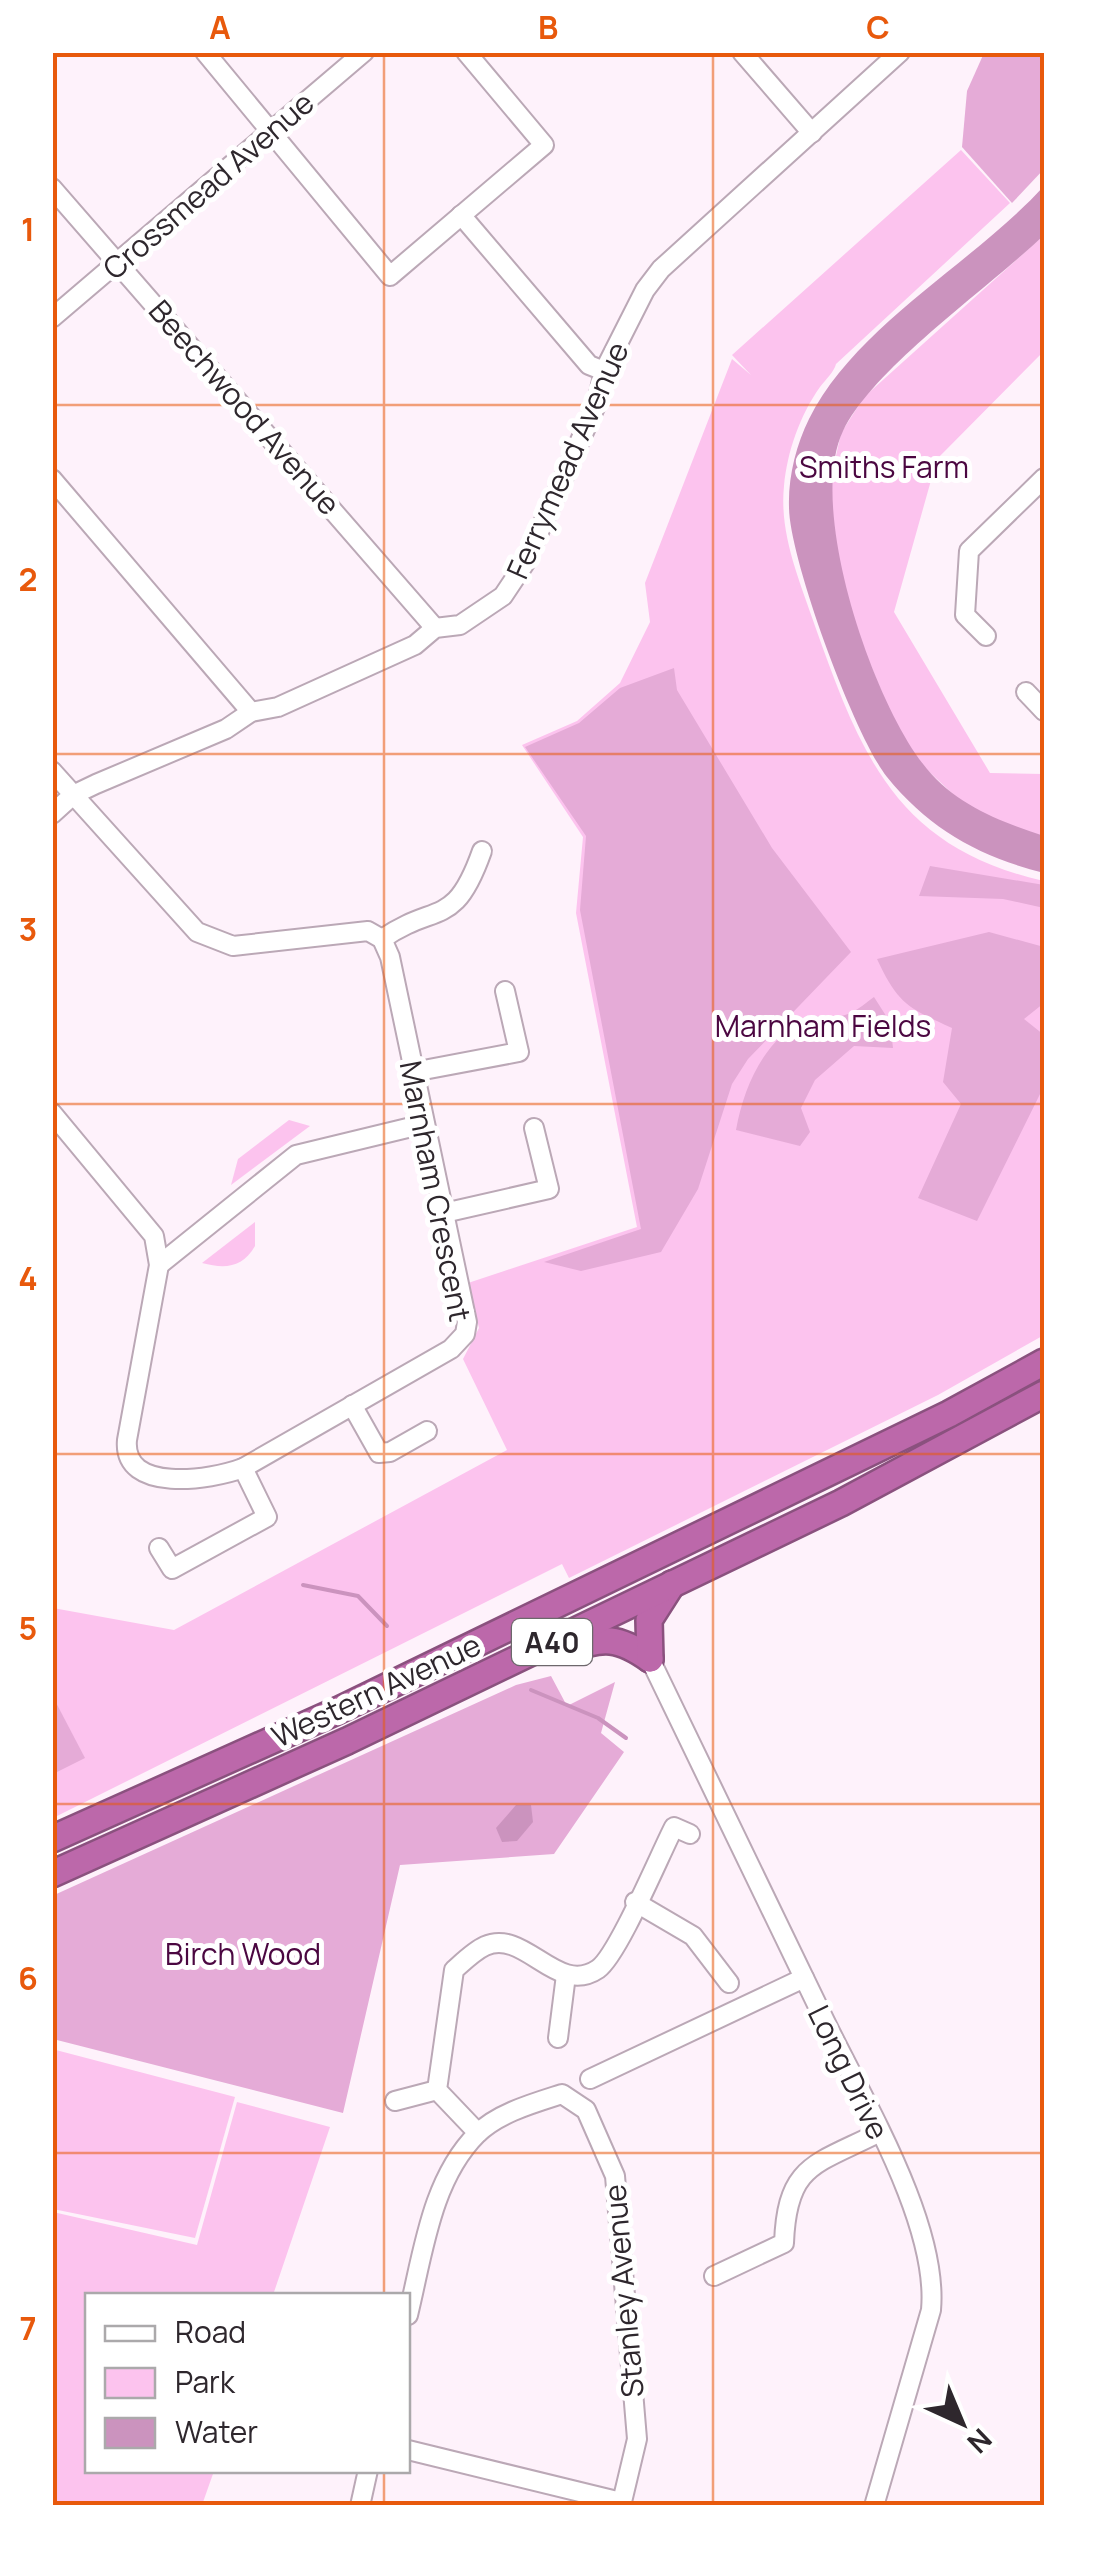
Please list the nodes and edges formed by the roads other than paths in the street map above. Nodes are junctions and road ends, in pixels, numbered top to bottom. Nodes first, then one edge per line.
1 (205, 52) edge
2 (364, 52) edge
3 (466, 52) edge
4 (742, 52) edge
5 (900, 52) edge
6 (272, 132) junction
7 (812, 132) junction
8 (52, 188) edge
9 (461, 215) junction
10 (120, 262) junction
11 (52, 318) edge
12 (604, 371) junction
13 (1044, 478) edge
14 (52, 479) edge
15 (434, 628) junction
16 (986, 636) dead end
17 (1026, 692) dead end
18 (1044, 711) edge
19 (251, 712) junction
20 (52, 770) edge
21 (74, 795) junction
22 (52, 814) edge
23 (482, 851) dead end
24 (382, 939) junction
25 (505, 991) dead end
26 (412, 1072) junction
27 (52, 1113) edge
28 (424, 1124) junction
29 (534, 1128) dead end
30 (444, 1212) junction
31 (160, 1264) junction
32 (1044, 1362) edge
33 (1044, 1394) edge
34 (352, 1405) junction
35 (427, 1431) dead end
36 (243, 1468) junction
37 (159, 1548) dead end
38 (672, 1584) junction
39 (650, 1659) junction
40 (347, 1741) junction
41 (690, 1834) dead end
42 (52, 1839) edge
43 (52, 1874) edge
44 (635, 1902) junction
45 (566, 1976) junction
46 (804, 1978) junction
47 (729, 1983) dead end
48 (558, 2038) dead end
49 (590, 2080) dead end
50 (437, 2090) junction
51 (395, 2101) dead end
52 (478, 2133) junction
53 (878, 2133) junction
54 (714, 2276) dead end
55 (410, 2307) edge
56 (410, 2451) edge
57 (367, 2473) edge
58 (621, 2504) edge
59 (360, 2506) edge
60 (874, 2506) edge

1 - 6 street
2 - 6 street, Crossmead Avenue
3 - 9 street
4 - 7 street
5 - 7 street, Ferrymead Avenue
6 - 9 street
6 - 10 street, Crossmead Avenue
7 - 12 street, Ferrymead Avenue
8 - 10 street, Beechwood Avenue
9 - 12 street
10 - 11 street, Crossmead Avenue
10 - 15 street, Beechwood Avenue
12 - 15 street, Ferrymead Avenue
13 - 16 street
14 - 19 street
15 - 19 street, Ferrymead Avenue
17 - 18 street
19 - 21 street, Ferrymead Avenue
20 - 21 street
21 - 22 street, Ferrymead Avenue
21 - 24 street
23 - 24 street
24 - 26 street, Marnham Crescent
25 - 26 street
26 - 28 street, Marnham Crescent
27 - 31 street
28 - 30 street, Marnham Crescent
28 - 31 street
29 - 30 street
30 - 34 street, Marnham Crescent
31 - 36 street, Marnham Crescent
32 - 42 highway, Western Avenue / A40
33 - 38 highway, Western Avenue / A40
34 - 35 street
34 - 36 street, Marnham Crescent
36 - 37 street
38 - 39 highway
38 - 40 highway, Western Avenue / A40
39 - 40 highway
39 - 46 street, Long Drive
40 - 43 highway, Western Avenue / A40
41 - 44 street
44 - 45 street
44 - 47 street
45 - 48 street
45 - 50 street
46 - 49 street
46 - 53 street, Long Drive
50 - 51 street
50 - 52 street
52 - 55 street
52 - 58 street, Stanley Avenue
53 - 54 street
53 - 60 street, Long Drive
56 - 58 street
57 - 59 street

